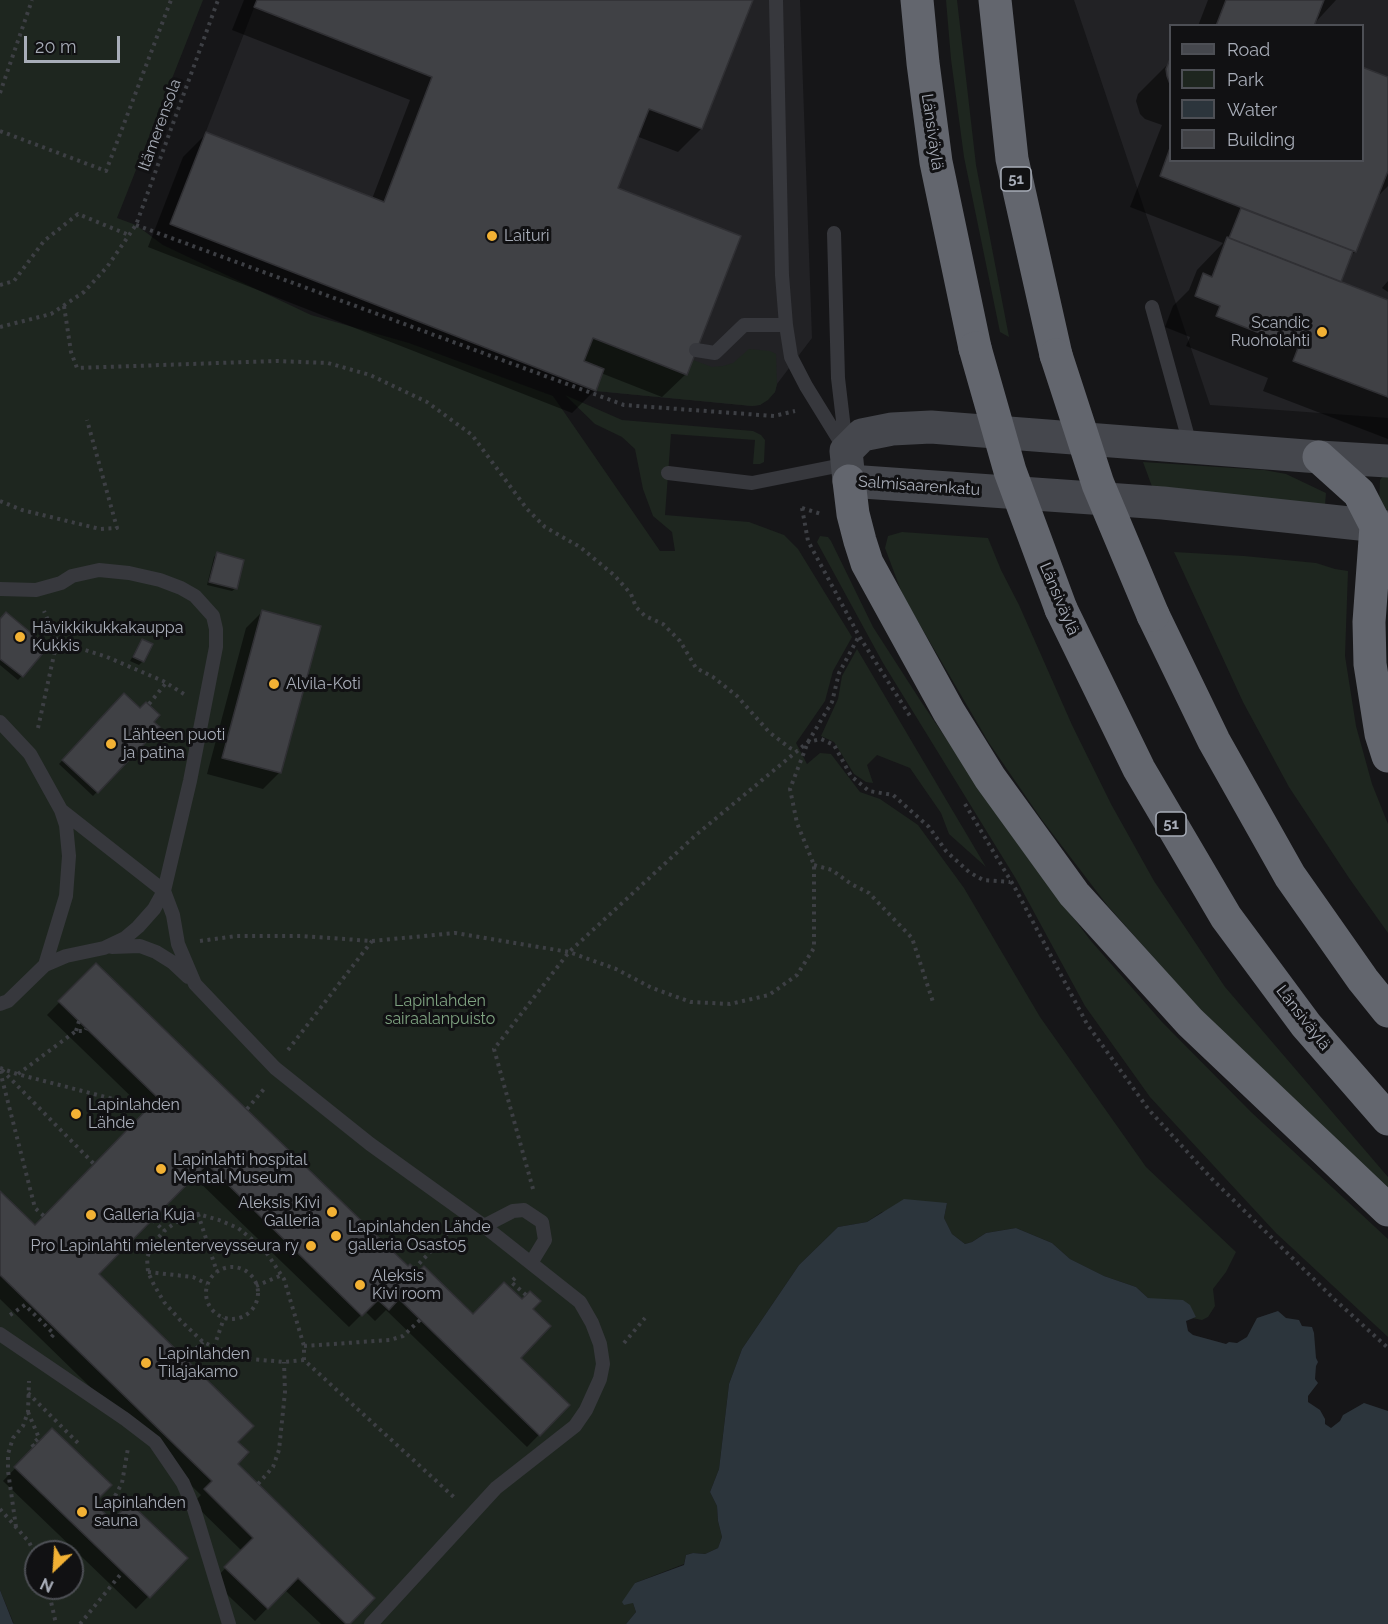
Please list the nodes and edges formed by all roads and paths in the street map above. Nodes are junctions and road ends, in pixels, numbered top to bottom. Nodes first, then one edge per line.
1 (32, 0) edge
2 (171, 0) edge
3 (218, 0) edge
4 (776, 0) edge
5 (917, 0) edge
6 (995, 0) edge
7 (0, 93) edge
8 (0, 131) edge
9 (136, 225) junction
10 (834, 233) dead end
11 (129, 235) junction
12 (0, 285) edge
13 (64, 306) junction
14 (1152, 308) dead end
15 (786, 325) junction
16 (0, 327) edge
17 (696, 350) dead end
18 (774, 416) dead end
19 (87, 420) dead end
20 (1191, 447) junction
21 (1319, 457) junction
22 (1388, 461) edge
23 (848, 465) junction
24 (668, 473) dead end
25 (0, 501) edge
26 (802, 508) dead end
27 (1382, 526) edge
28 (0, 589) edge
29 (36, 590) junction
30 (859, 636) junction
31 (57, 641) junction
32 (166, 683) junction
33 (149, 705) dead end
34 (205, 707) junction
35 (913, 720) dead end
36 (0, 723) edge
37 (808, 742) junction
38 (797, 751) junction
39 (30, 754) junction
40 (1388, 756) edge
41 (960, 796) dead end
42 (61, 810) junction
43 (814, 865) junction
44 (1011, 882) junction
45 (164, 891) junction
46 (372, 941) junction
47 (178, 944) junction
48 (104, 948) junction
49 (569, 952) junction
50 (45, 965) junction
51 (195, 984) junction
52 (933, 1002) dead end
53 (0, 1004) edge
54 (1388, 1011) edge
55 (79, 1022) dead end
56 (86, 1029) dead end
57 (76, 1031) junction
58 (275, 1068) junction
59 (0, 1069) edge
60 (17, 1074) junction
61 (3, 1082) junction
62 (0, 1090) edge
63 (148, 1108) dead end
64 (247, 1109) dead end
65 (1388, 1119) edge
66 (94, 1164) dead end
67 (1388, 1210) edge
68 (198, 1214) junction
69 (466, 1215) junction
70 (44, 1216) dead end
71 (153, 1220) dead end
72 (542, 1221) junction
73 (484, 1226) junction
74 (164, 1231) junction
75 (531, 1263) junction
76 (414, 1269) dead end
77 (148, 1272) junction
78 (218, 1272) junction
79 (282, 1275) junction
80 (511, 1282) dead end
81 (207, 1284) junction
82 (256, 1286) junction
83 (526, 1295) dead end
84 (25, 1305) dead end
85 (224, 1318) junction
86 (420, 1319) dead end
87 (0, 1334) edge
88 (54, 1334) dead end
89 (203, 1342) junction
90 (304, 1346) junction
91 (214, 1347) junction
92 (1388, 1348) edge
93 (27, 1351) junction
94 (185, 1359) dead end
95 (304, 1360) junction
96 (284, 1362) junction
97 (27, 1393) junction
98 (28, 1412) junction
99 (132, 1424) junction
100 (81, 1446) dead end
101 (34, 1447) dead end
102 (258, 1484) dead end
103 (116, 1496) dead end
104 (0, 1509) edge
105 (472, 1514) junction
106 (16, 1527) junction
107 (27, 1540) edge
108 (120, 1575) dead end
109 (51, 1600) edge
110 (57, 1624) edge
111 (80, 1624) edge
112 (229, 1624) edge
113 (371, 1624) edge

1 - 7 path
2 - 8 path
3 - 9 path, Itämerensola
4 - 15 lane
5 - 65 highway, Länsiväylä / 51, bridge
6 - 54 highway, 51, bridge
9 - 11 path, Itämerensola
9 - 18 path
10 - 23 lane
11 - 12 path
11 - 13 path, Itämerensola
13 - 16 path, Itämerensola
13 - 38 path
14 - 20 lane
15 - 17 lane
15 - 23 lane
19 - 25 path
20 - 21 main road
20 - 23 main road
21 - 22 main road
21 - 27 highway
23 - 24 lane
23 - 27 main road, Salmisaarenkatu
23 - 67 highway
26 - 30 path
27 - 40 highway
28 - 29 lane
29 - 31 path
29 - 34 lane
30 - 35 path
30 - 37 path
31 - 32 path
31 - 39 path
32 - 33 path
32 - 34 path
34 - 45 lane
36 - 39 lane
37 - 38 path
37 - 43 path
37 - 44 path
38 - 49 path
39 - 42 lane
41 - 44 path
42 - 45 lane
42 - 50 lane
43 - 49 path
43 - 52 path
44 - 92 path
45 - 47 lane
45 - 48 lane
46 - 47 path
46 - 49 path
46 - 58 path
47 - 51 lane
48 - 50 lane
48 - 51 lane
49 - 72 path
50 - 53 lane
51 - 58 lane
55 - 57 path
56 - 57 path
57 - 60 path
58 - 64 path
58 - 69 lane
59 - 60 path
59 - 61 path
59 - 66 path
60 - 63 path
61 - 62 path
61 - 70 path
68 - 74 path
68 - 78 path
68 - 79 path
69 - 73 lane
69 - 76 path
71 - 74 path
72 - 73 lane
72 - 75 lane
73 - 75 lane
74 - 77 path
75 - 105 lane
77 - 81 path
77 - 89 path
78 - 81 path
78 - 82 path
79 - 82 path
79 - 90 path
80 - 83 path
81 - 85 path
82 - 85 path
84 - 88 path
85 - 91 path
86 - 90 path
87 - 93 lane
89 - 91 path
89 - 94 path
90 - 95 path
91 - 96 path
93 - 97 path
93 - 99 lane
95 - 96 path
95 - 105 path
96 - 102 path
97 - 98 path
97 - 100 path
98 - 101 path
98 - 106 path
99 - 103 path
99 - 112 lane
104 - 106 path
105 - 113 lane
106 - 107 path
108 - 111 path
109 - 110 path

